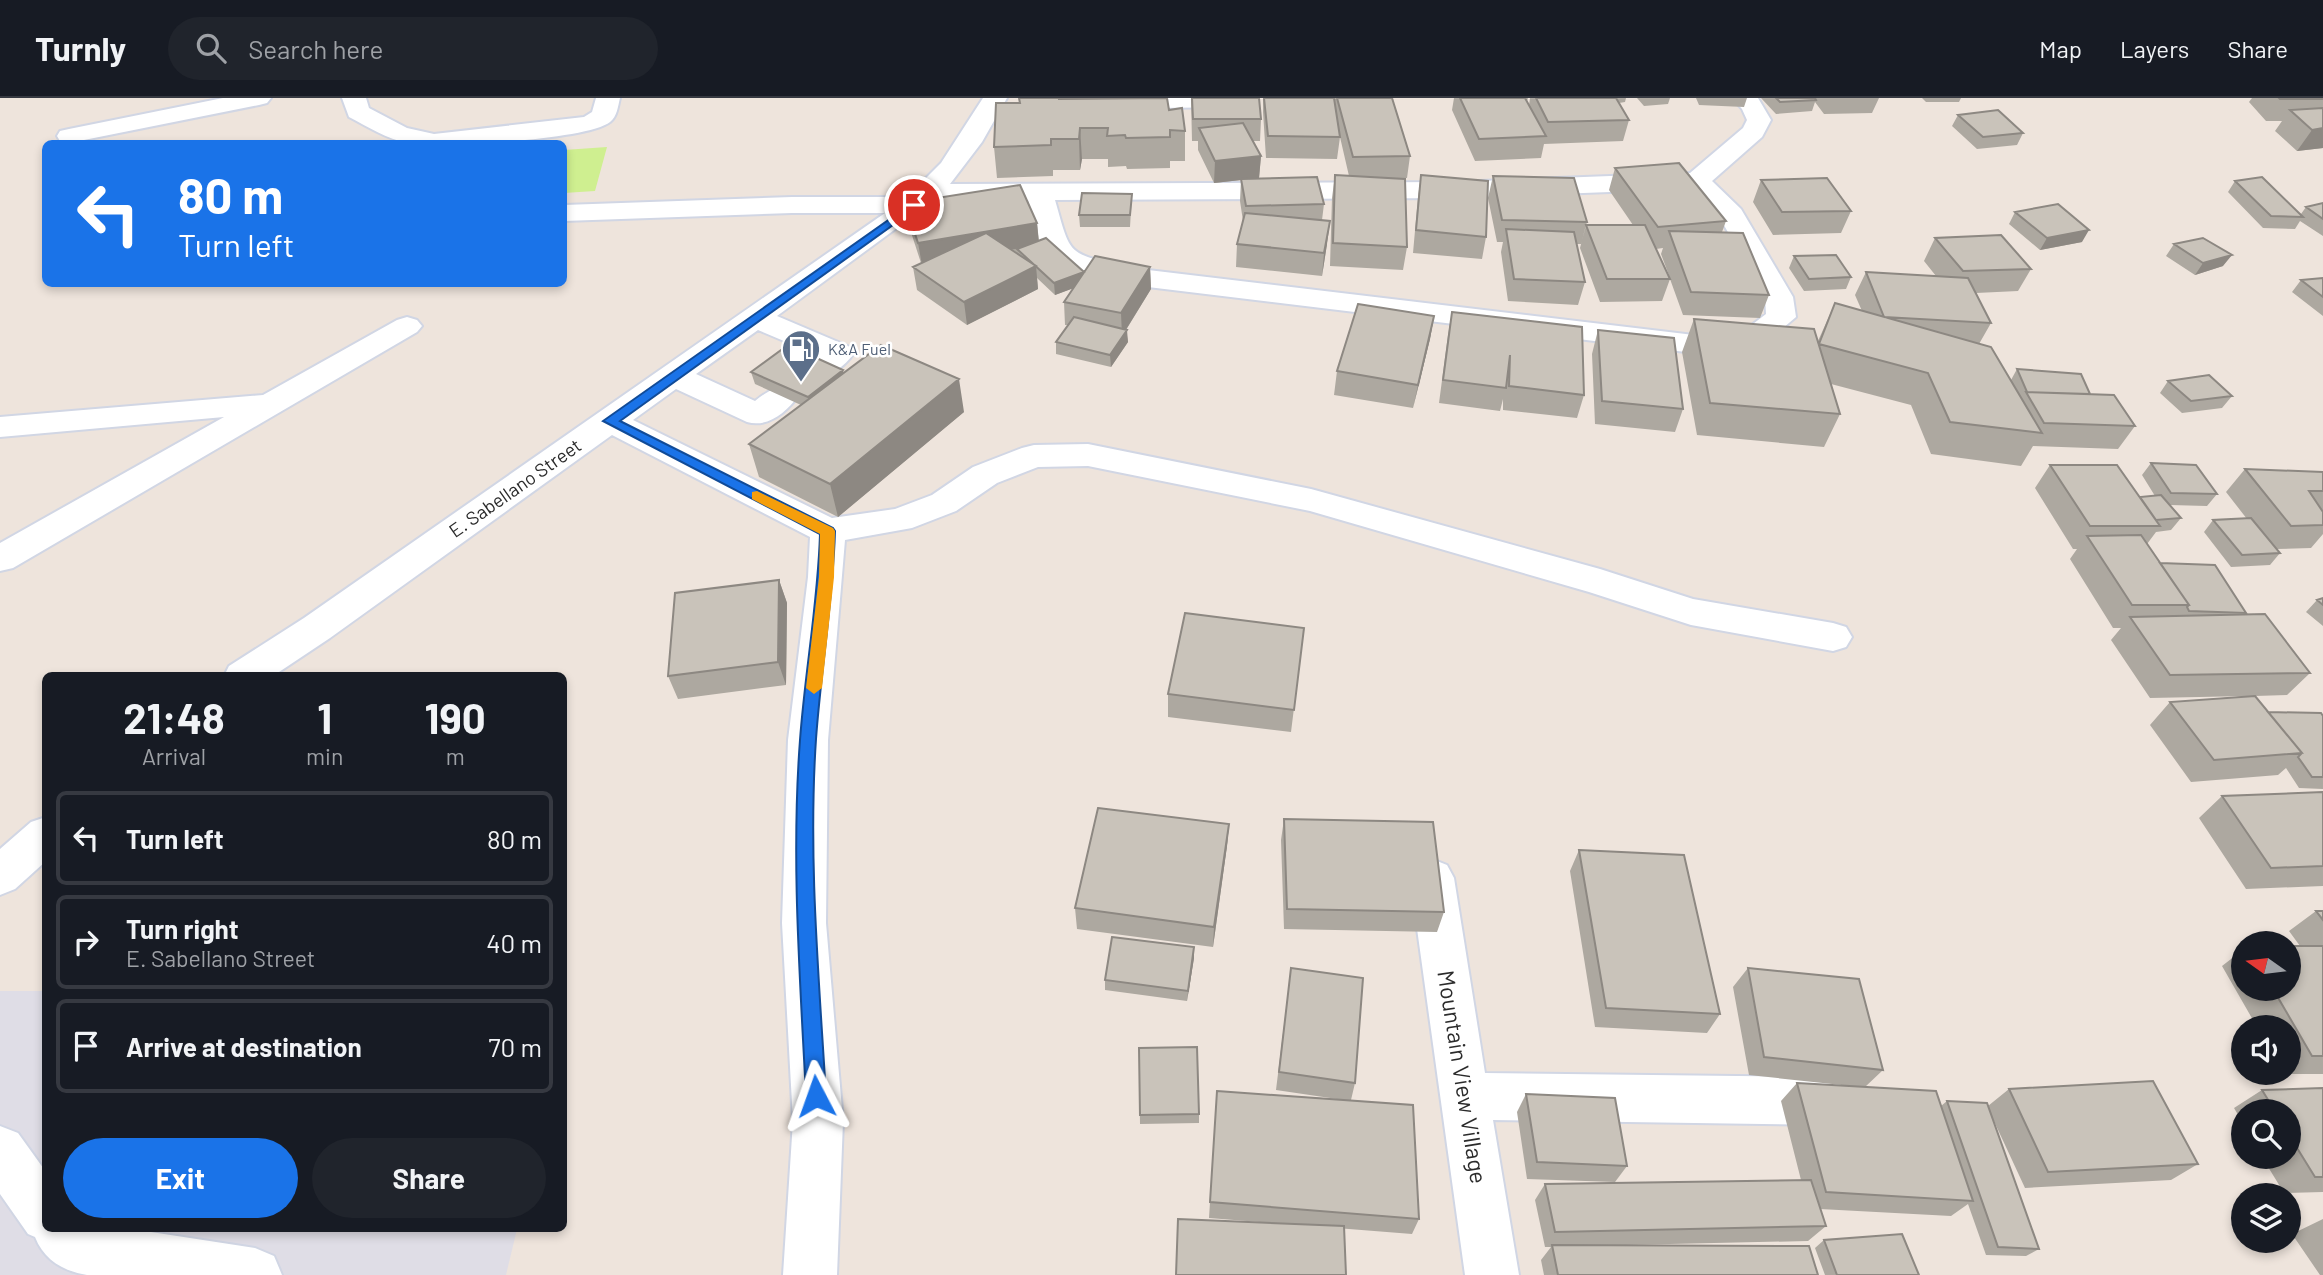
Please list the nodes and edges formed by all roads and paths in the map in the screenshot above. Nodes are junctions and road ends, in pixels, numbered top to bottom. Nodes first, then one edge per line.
1 (259, 98) edge
2 (354, 98) edge
3 (608, 98) edge
4 (995, 98) edge
5 (1054, 98) edge
6 (1744, 98) edge
7 (1259, 99) edge
8 (69, 136) dead end
9 (431, 140) edge
10 (457, 140) edge
11 (1696, 181) junction
12 (1039, 191) junction
13 (922, 198) junction
14 (567, 213) edge
15 (756, 318) junction
16 (407, 326) dead end
17 (818, 369) edge
18 (674, 376) junction
19 (782, 396) edge
20 (273, 403) junction
21 (610, 421) junction
22 (0, 427) edge
23 (828, 531) junction
24 (0, 559) edge
25 (1833, 637) dead end
26 (252, 672) edge
27 (42, 838) edge
28 (0, 876) edge
29 (1432, 878) edge
30 (1465, 1097) junction
31 (1864, 1101) edge
32 (0, 1151) edge
33 (42, 1210) edge
34 (61, 1232) edge
35 (255, 1275) edge
36 (810, 1275) edge
37 (1492, 1275) edge

1 - 8 street
2 - 9 street
3 - 10 street
4 - 13 street, E. Sabellano Street
5 - 7 street
6 - 11 street
11 - 12 street
11 - 12 street
12 - 13 street
13 - 14 street
13 - 15 street, E. Sabellano Street
15 - 17 street
15 - 18 street, E. Sabellano Street
16 - 20 street
18 - 19 street
18 - 21 street, E. Sabellano Street
20 - 22 street
20 - 24 street
21 - 23 street
21 - 26 street, E. Sabellano Street
23 - 25 street
23 - 36 street
27 - 28 street
29 - 30 street, Mountain View Village
30 - 31 street
30 - 37 street, Mountain View Village
32 - 33 street
34 - 35 street

